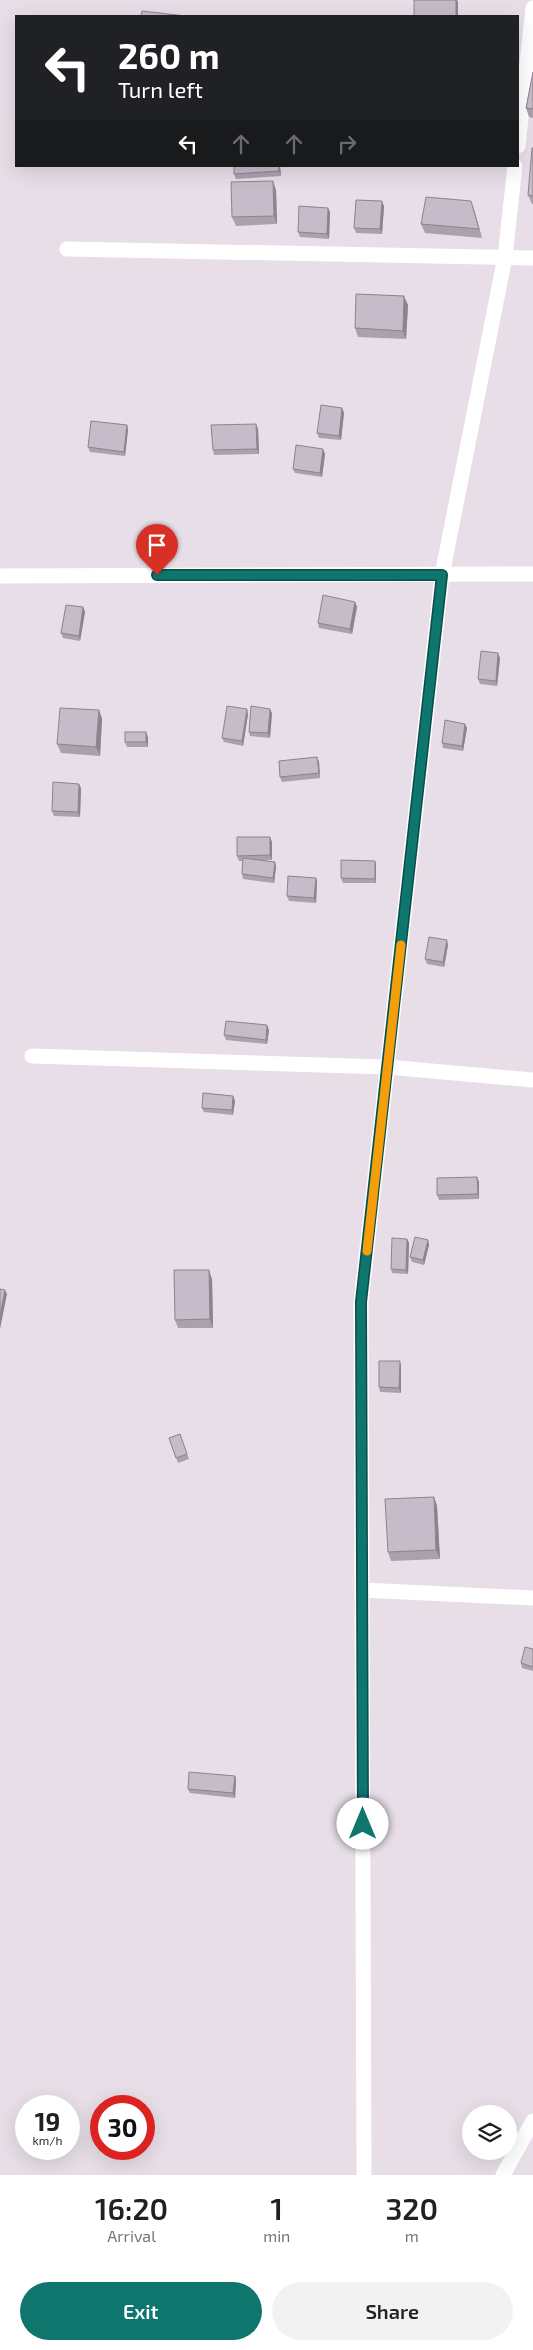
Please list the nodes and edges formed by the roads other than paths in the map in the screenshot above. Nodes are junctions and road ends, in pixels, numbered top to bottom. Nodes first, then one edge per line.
1 (533, 8) edge
2 (519, 137) edge
3 (515, 167) edge
4 (67, 249) dead end
5 (505, 257) junction
6 (533, 258) edge
7 (533, 574) edge
8 (442, 575) junction
9 (0, 576) edge
10 (32, 1056) dead end
11 (387, 1067) junction
12 (533, 1080) edge
13 (362, 1590) junction
14 (533, 1598) edge
15 (533, 2121) edge
16 (364, 2175) edge
17 (503, 2175) edge

1 - 2 street
3 - 5 street
4 - 5 street
5 - 6 street
5 - 8 street
7 - 8 street
8 - 9 street
8 - 11 street
10 - 11 street
11 - 12 street
11 - 13 street
13 - 14 street
13 - 16 street
15 - 17 street

